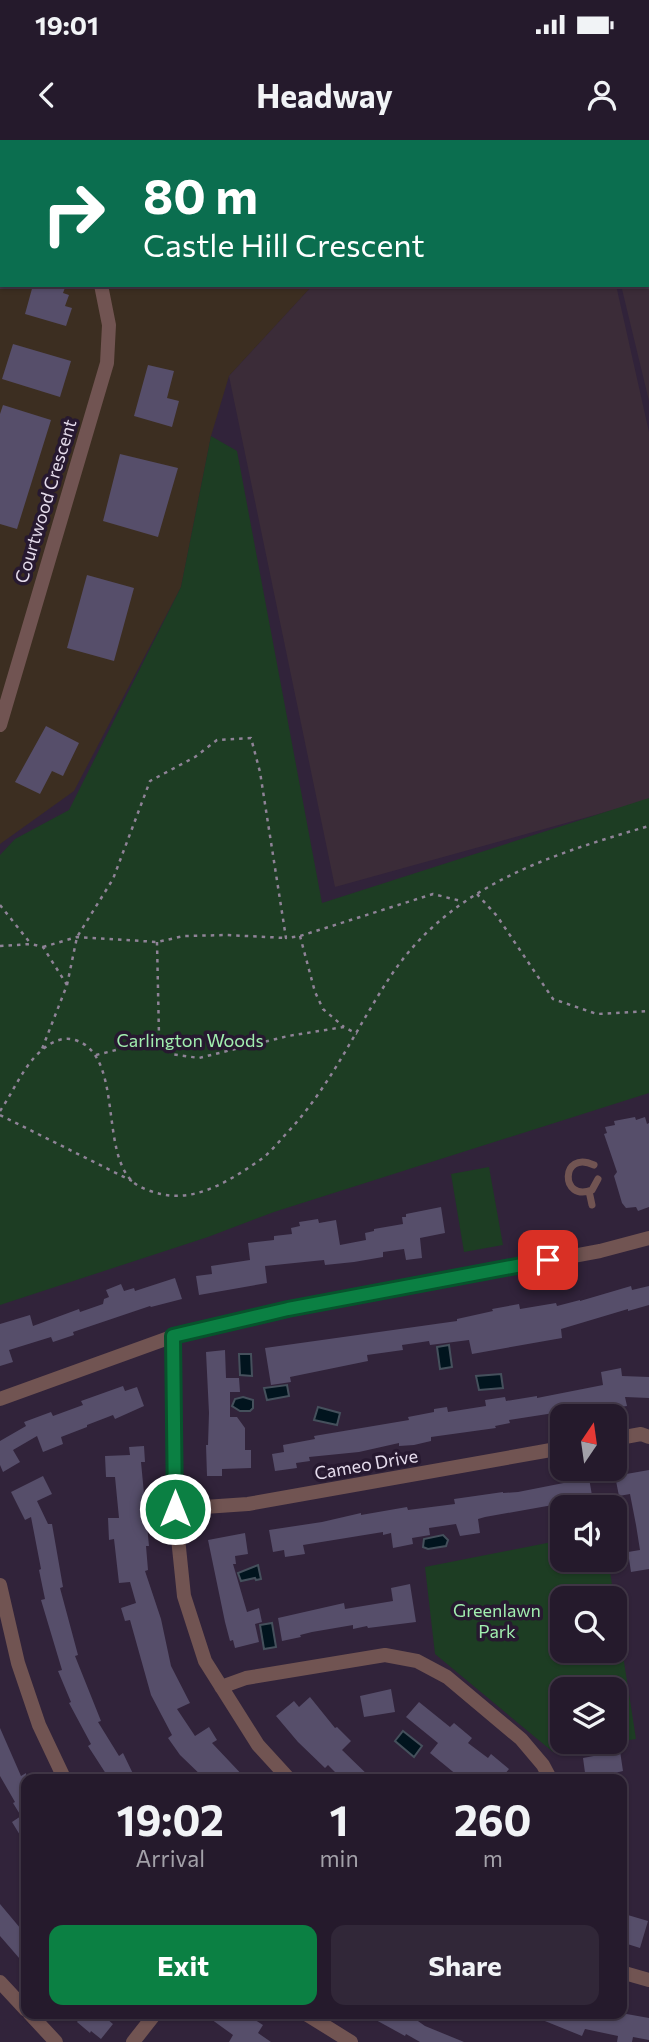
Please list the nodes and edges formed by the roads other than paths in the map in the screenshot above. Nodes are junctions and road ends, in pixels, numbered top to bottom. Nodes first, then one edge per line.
1 (102, 287) edge
2 (0, 725) edge
3 (594, 1165) dead end
4 (598, 1179) dead end
5 (589, 1191) junction
6 (592, 1205) dead end
7 (649, 1238) edge
8 (173, 1336) junction
9 (0, 1399) edge
10 (627, 1437) edge
11 (649, 1437) edge
12 (550, 1450) edge
13 (175, 1509) junction
14 (0, 1585) edge
15 (221, 1687) junction
16 (62, 1774) edge
17 (285, 1774) edge
18 (548, 1774) edge
19 (627, 1974) edge
20 (649, 1980) edge
21 (0, 1982) edge
22 (21, 2004) edge
23 (35, 2019) edge
24 (151, 2019) edge
25 (314, 2019) edge
26 (56, 2042) edge
27 (133, 2042) edge
28 (351, 2042) edge

1 - 2 street, Courtwood Crescent
3 - 5 lane
4 - 5 lane
5 - 6 lane
7 - 8 street
8 - 9 street
8 - 13 street
10 - 11 street
12 - 13 street, Cameo Drive
13 - 15 street
14 - 16 street
15 - 17 street
15 - 18 street
19 - 20 street
21 - 22 street
23 - 26 street
24 - 27 street
25 - 28 street

